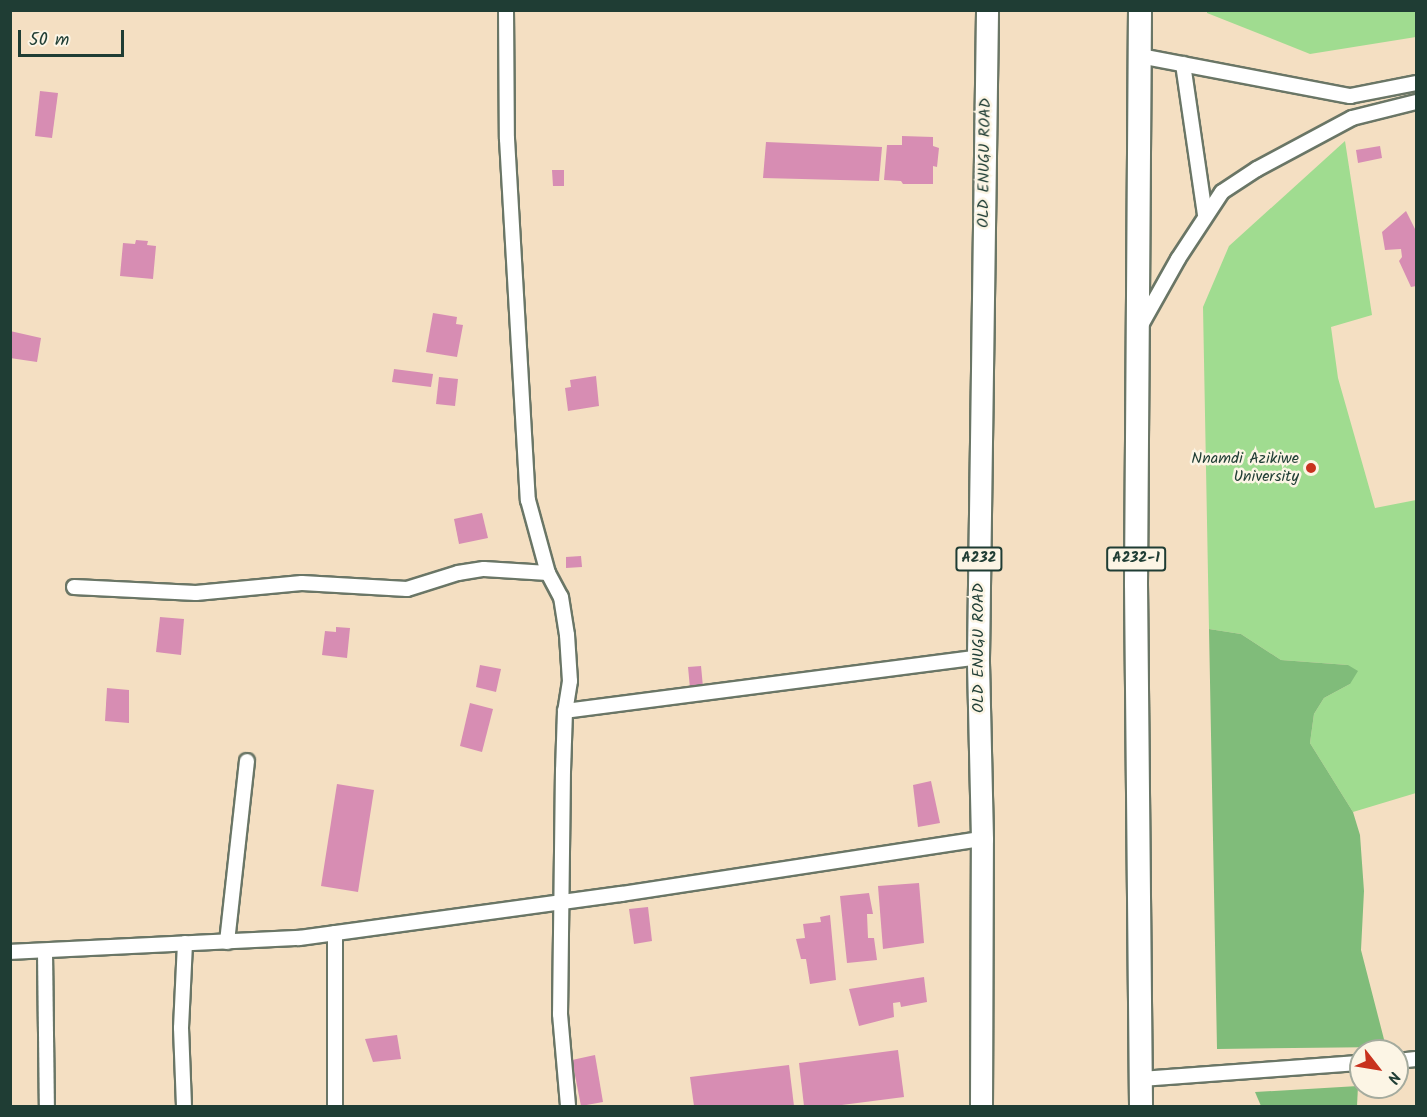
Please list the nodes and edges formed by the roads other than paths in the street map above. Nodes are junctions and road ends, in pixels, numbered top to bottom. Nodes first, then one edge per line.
1 (506, 10) edge
2 (987, 10) edge
3 (1140, 10) edge
4 (1140, 56) junction
5 (1183, 64) junction
6 (1416, 84) edge
7 (1416, 102) edge
8 (1205, 215) junction
9 (1139, 330) junction
10 (548, 573) junction
11 (74, 587) dead end
12 (978, 657) junction
13 (565, 711) junction
14 (246, 761) dead end
15 (982, 840) junction
16 (563, 901) junction
17 (335, 933) junction
18 (228, 942) junction
19 (185, 944) junction
20 (10, 952) edge
21 (45, 952) junction
22 (1349, 1064) edge
23 (1141, 1079) junction
24 (47, 1107) edge
25 (184, 1107) edge
26 (335, 1107) edge
27 (568, 1107) edge
28 (981, 1107) edge
29 (1141, 1107) edge

1 - 10 street
2 - 12 main road, OLD ENUGU ROAD / A232
3 - 4 highway, A232-1
4 - 5 street
4 - 9 highway, A232-1
5 - 6 street
5 - 8 street
7 - 8 street
8 - 9 street
9 - 23 highway, A232-1
10 - 11 street
10 - 13 street
12 - 13 street
12 - 15 main road, OLD ENUGU ROAD / A232
13 - 16 street
14 - 18 street
15 - 16 street
15 - 28 main road, OLD ENUGU ROAD / A232
16 - 17 street
16 - 27 street
17 - 18 street
17 - 26 street
18 - 19 street
19 - 21 street
19 - 25 street
20 - 21 street
21 - 24 street
22 - 23 street
23 - 29 highway, A232-1

